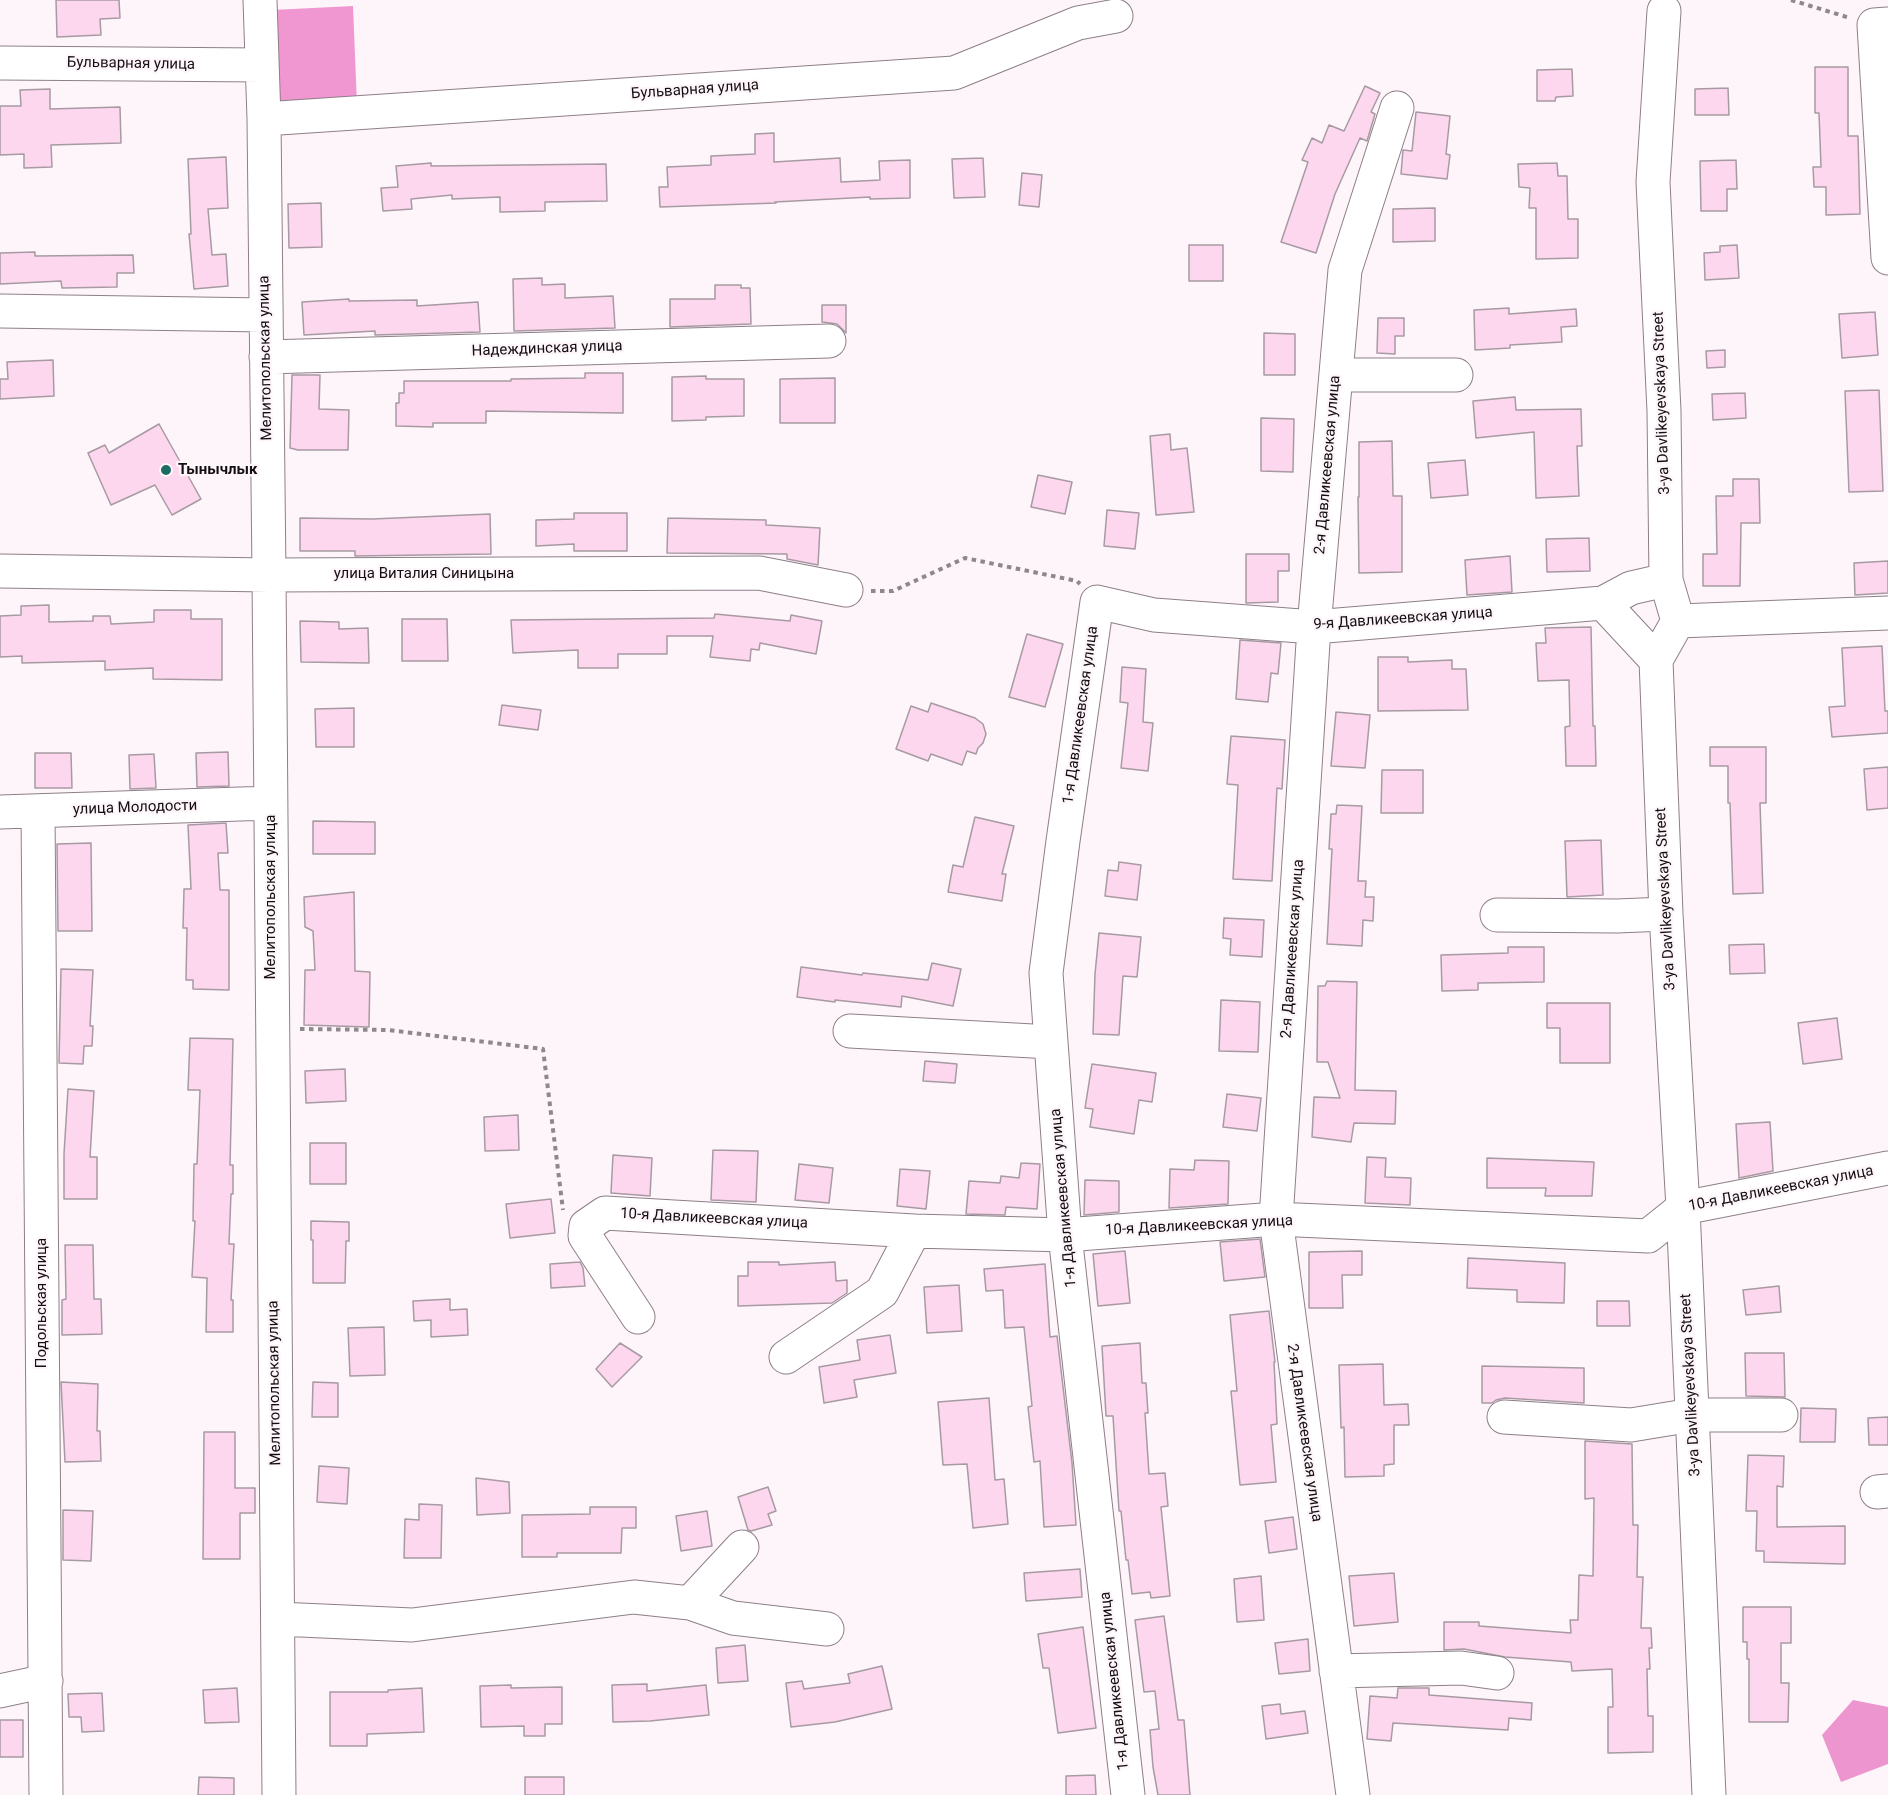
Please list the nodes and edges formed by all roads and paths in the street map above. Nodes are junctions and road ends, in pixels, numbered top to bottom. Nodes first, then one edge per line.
1 (260, 0) edge
2 (1791, 0) edge
3 (1664, 11) dead end
4 (1116, 16) dead end
5 (1881, 25) edge
6 (0, 63) edge
7 (262, 65) junction
8 (1397, 108) dead end
9 (264, 119) junction
10 (1888, 258) edge
11 (0, 311) edge
12 (266, 315) junction
13 (829, 341) dead end
14 (266, 357) junction
15 (1336, 375) junction
16 (1456, 375) dead end
17 (0, 572) edge
18 (269, 575) junction
19 (1666, 579) junction
20 (846, 590) dead end
21 (893, 591) dead end
22 (1097, 602) junction
23 (1603, 603) junction
24 (1888, 613) edge
25 (1678, 621) junction
26 (1314, 627) junction
27 (1656, 660) junction
28 (270, 803) junction
29 (0, 812) edge
30 (38, 812) junction
31 (1666, 914) junction
32 (1497, 915) dead end
33 (272, 1030) junction
34 (850, 1031) dead end
35 (1052, 1042) junction
36 (1888, 1168) edge
37 (1683, 1208) junction
38 (1276, 1219) junction
39 (595, 1220) junction
40 (914, 1231) junction
41 (1065, 1235) junction
42 (638, 1317) dead end
43 (786, 1357) dead end
44 (1781, 1414) dead end
45 (1692, 1415) junction
46 (1504, 1418) dead end
47 (742, 1548) dead end
48 (690, 1602) junction
49 (278, 1619) junction
50 (827, 1629) dead end
51 (1336, 1671) junction
52 (1497, 1673) dead end
53 (46, 1682) junction
54 (0, 1691) edge
55 (46, 1795) edge
56 (279, 1795) edge
57 (1128, 1795) edge
58 (1353, 1795) edge
59 (1709, 1795) edge

1 - 7 street, Мелитопольская улица
2 - 5 path
3 - 19 street, 3-ya Davlikeyevskaya Street
4 - 9 street, Бульварная улица
5 - 10 street
6 - 7 street, Бульварная улица
7 - 9 street, Мелитопольская улица
8 - 15 street, 2-я Давликеевская улица
9 - 12 street, Мелитопольская улица
11 - 12 street
12 - 14 street, Мелитопольская улица
13 - 14 street, Надеждинская улица
14 - 18 street, Мелитопольская улица
15 - 16 street
15 - 26 street, 2-я Давликеевская улица
17 - 18 street, улица Виталия Синицына
18 - 20 street, улица Виталия Синицына
18 - 28 street, Мелитопольская улица
19 - 23 street, 9-я Давликеевская улица
19 - 25 street, 3-ya Davlikeyevskaya Street
21 - 22 path
22 - 26 street, 9-я Давликеевская улица
22 - 35 street, 1-я Давликеевская улица
23 - 26 street, 9-я Давликеевская улица
23 - 27 street
24 - 25 street
25 - 27 street
26 - 38 street, 2-я Давликеевская улица
27 - 31 street, 3-ya Davlikeyevskaya Street
28 - 30 street, улица Молодости
28 - 33 street, Мелитопольская улица
29 - 30 street, улица Молодости
30 - 53 street, Подольская улица
31 - 32 street
31 - 37 street, 3-ya Davlikeyevskaya Street
33 - 39 path
33 - 49 street, Мелитопольская улица
34 - 35 street
35 - 41 street, 1-я Давликеевская улица
36 - 37 street, 10-я Давликеевская улица
37 - 38 street, 10-я Давликеевская улица
37 - 45 street, 3-ya Davlikeyevskaya Street
38 - 41 street, 10-я Давликеевская улица
38 - 51 street, 2-я Давликеевская улица
39 - 40 street, 10-я Давликеевская улица
39 - 42 street
40 - 41 street, 10-я Давликеевская улица
40 - 43 street
41 - 57 street, 1-я Давликеевская улица
44 - 45 street
45 - 46 street
45 - 59 street, 3-ya Davlikeyevskaya Street
47 - 48 street
48 - 49 street
48 - 50 street
49 - 56 street, Мелитопольская улица
51 - 52 street
51 - 58 street, 2-я Давликеевская улица
53 - 54 street
53 - 55 street, Подольская улица

